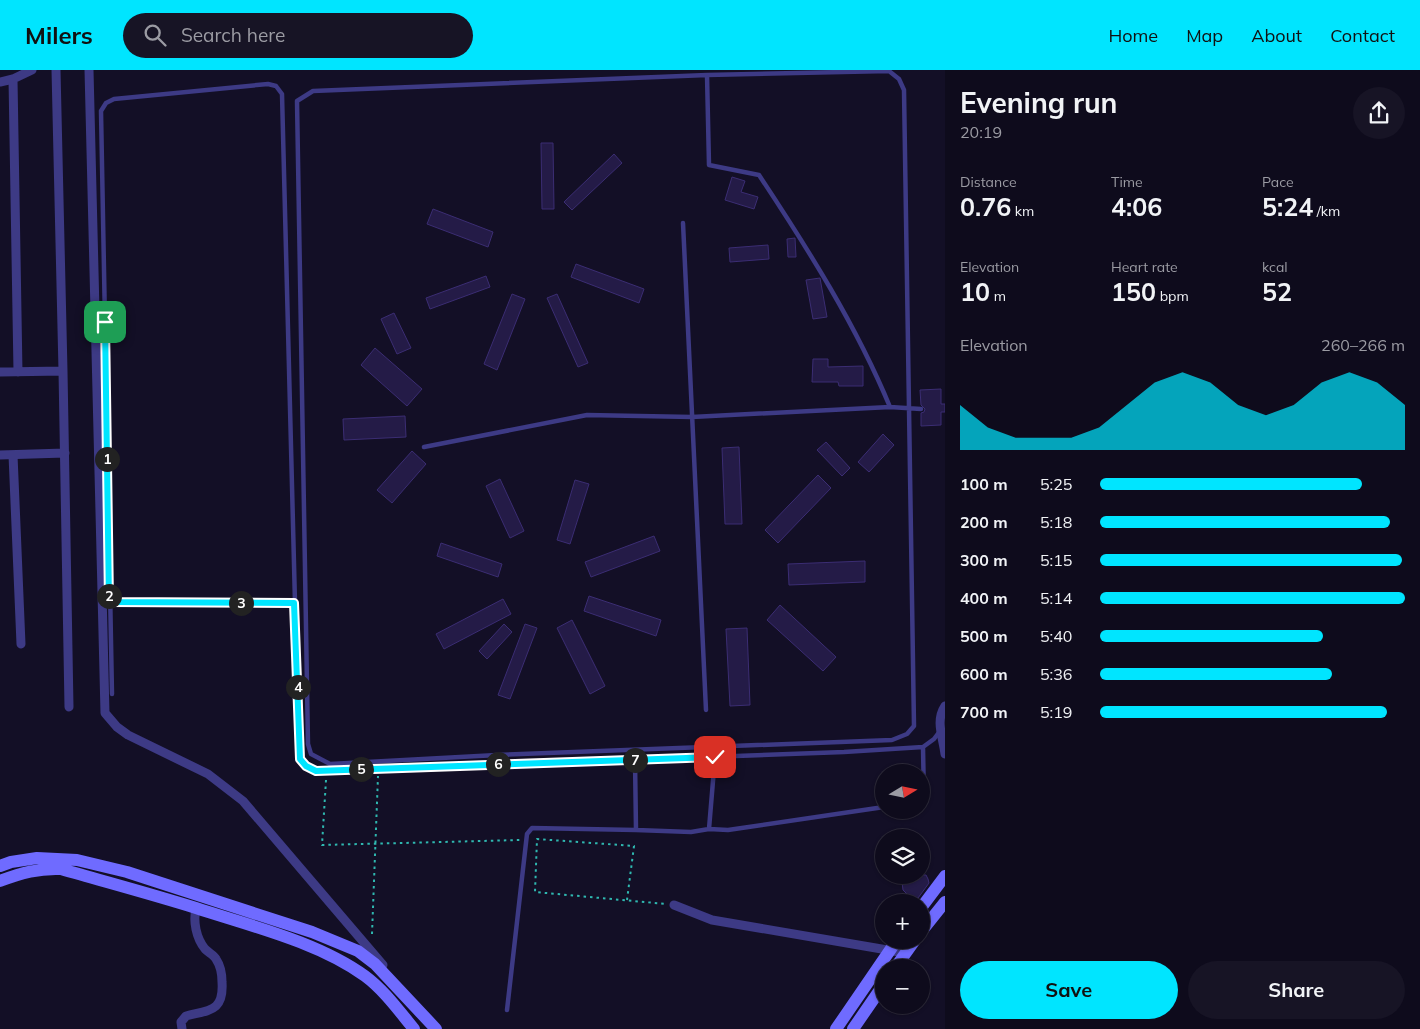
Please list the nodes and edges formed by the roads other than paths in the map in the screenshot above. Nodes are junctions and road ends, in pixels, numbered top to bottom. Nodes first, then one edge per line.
1 (32, 70) edge
2 (56, 70) edge
3 (89, 70) edge
4 (707, 75) junction
5 (13, 79) junction
6 (0, 82) edge
7 (683, 223) dead end
8 (63, 371) junction
9 (0, 372) edge
10 (18, 372) junction
11 (890, 407) junction
12 (909, 408) junction
13 (921, 409) dead end
14 (692, 417) junction
15 (424, 447) dead end
16 (65, 453) junction
17 (0, 455) edge
18 (14, 455) junction
19 (21, 644) dead end
20 (112, 694) dead end
21 (945, 706) edge
22 (68, 707) dead end
23 (706, 710) dead end
24 (940, 730) junction
25 (923, 746) junction
26 (945, 754) edge
27 (715, 757) junction
28 (635, 760) junction
29 (923, 764) edge
30 (875, 808) edge
31 (709, 829) junction
32 (636, 830) junction
33 (6, 864) edge
34 (945, 876) edge
35 (0, 881) edge
36 (939, 896) edge
37 (945, 902) edge
38 (674, 905) road end
39 (196, 908) junction
40 (930, 921) edge
41 (875, 943) edge
42 (890, 949) edge
43 (899, 949) edge
44 (908, 949) edge
45 (905, 953) junction
46 (901, 959) edge
47 (875, 997) edge
48 (507, 1010) dead end
49 (182, 1029) edge
50 (414, 1029) edge
51 (436, 1029) edge
52 (443, 1029) edge
53 (836, 1029) edge
54 (852, 1029) edge

1 - 5 street
2 - 8 street
3 - 52 street
4 - 11 lane
4 - 12 lane
4 - 12 lane
5 - 6 street
5 - 10 street
7 - 14 lane
8 - 10 street
8 - 16 street
9 - 10 street
11 - 12 lane
11 - 14 lane
12 - 13 lane
14 - 15 lane
14 - 23 lane
16 - 18 street
16 - 22 street
17 - 18 street
18 - 19 street
20 - 28 lane
21 - 24 street
24 - 25 lane
24 - 26 street
25 - 27 lane
25 - 29 lane
27 - 28 lane
27 - 31 lane
28 - 32 lane
30 - 31 lane
31 - 32 lane
32 - 48 lane
33 - 51 street
34 - 36 street
35 - 39 street
37 - 40 street
38 - 41 street
39 - 49 street
39 - 50 street
42 - 53 street
43 - 45 street
44 - 45 street
45 - 46 street
47 - 54 street

